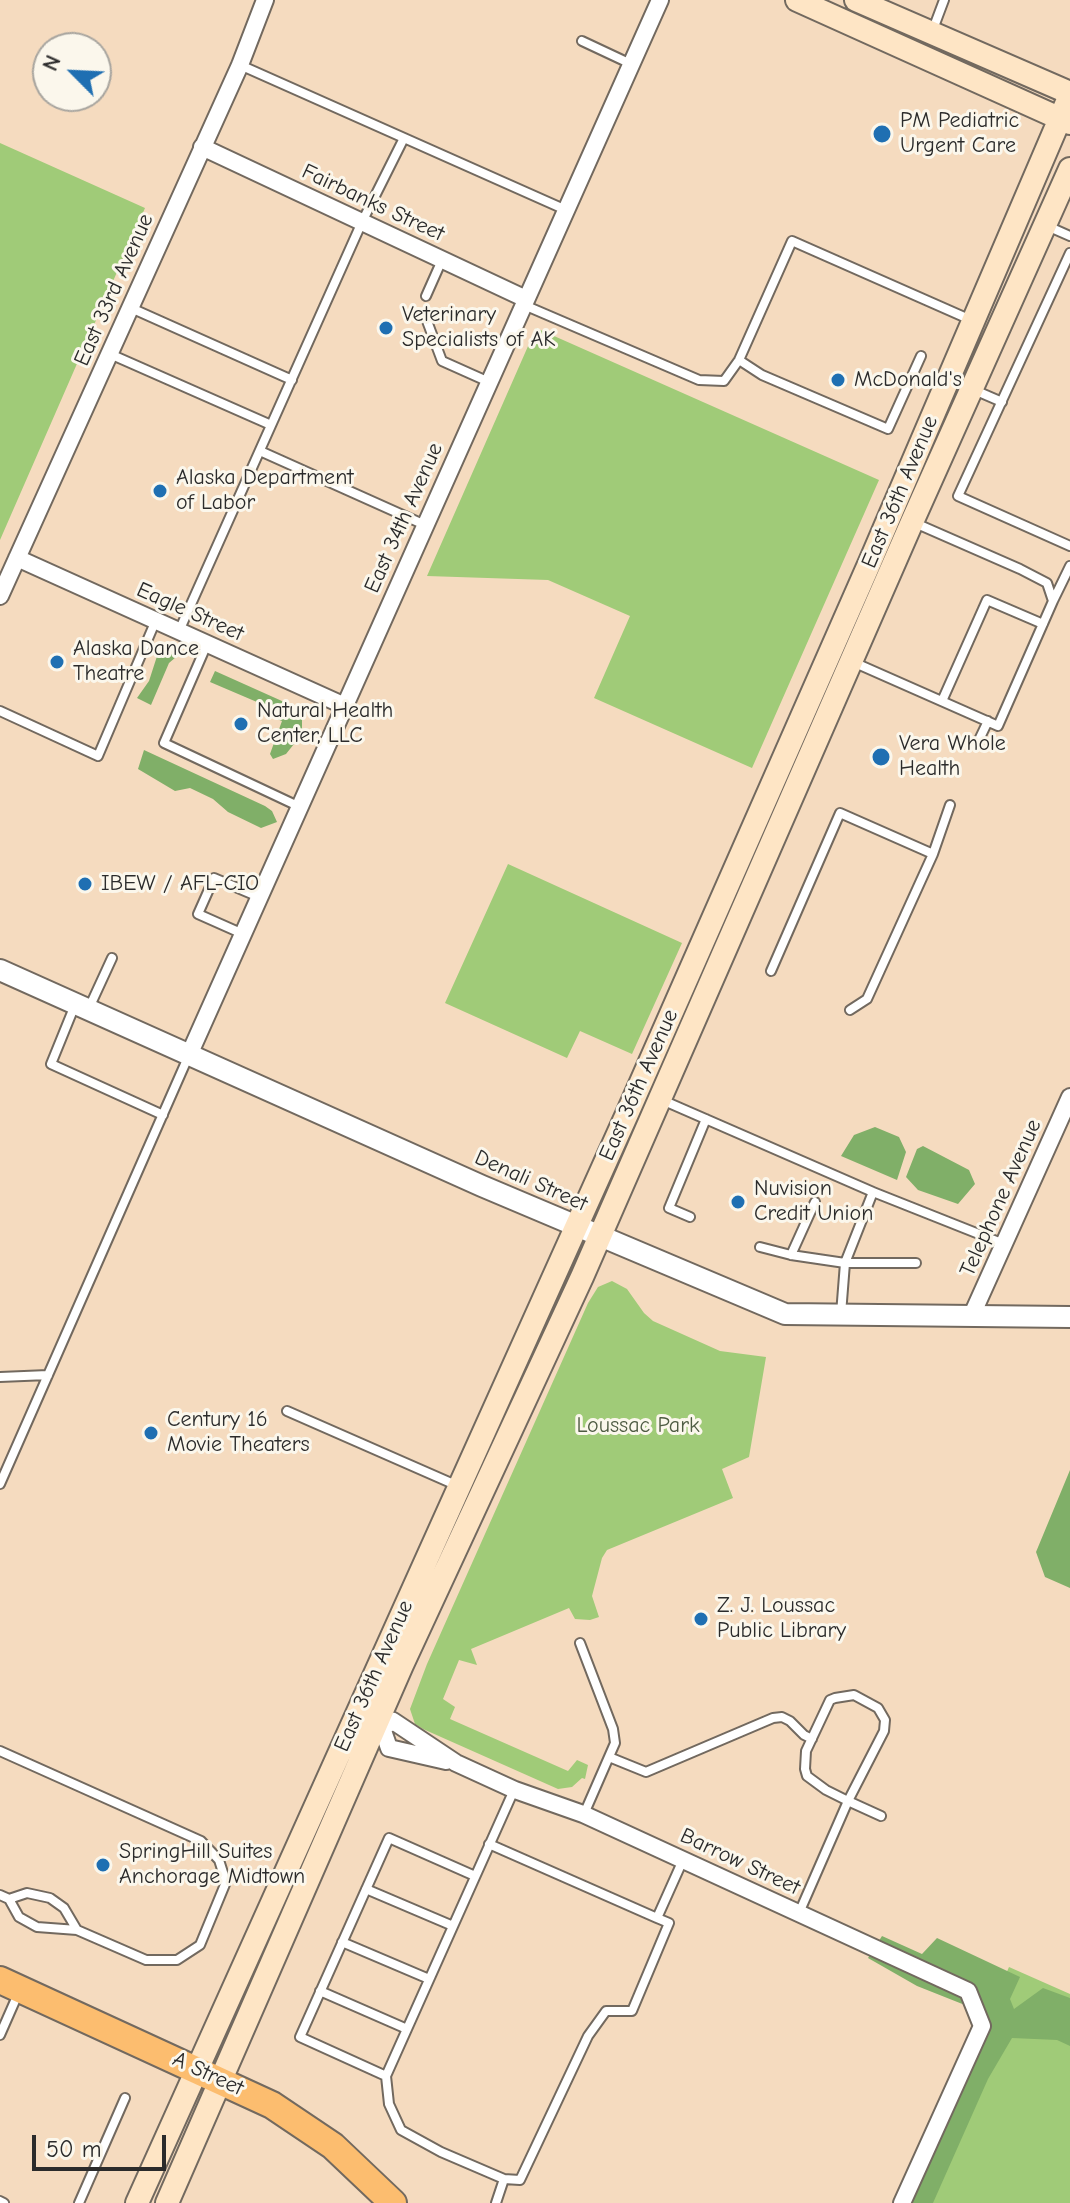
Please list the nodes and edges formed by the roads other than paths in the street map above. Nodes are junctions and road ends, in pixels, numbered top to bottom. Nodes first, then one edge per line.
1 (265, 0) edge
2 (660, 0) edge
3 (797, 0) edge
4 (856, 0) edge
5 (944, 0) edge
6 (931, 33) junction
7 (582, 41) dead end
8 (631, 64) junction
9 (240, 65) junction
10 (1070, 94) edge
11 (1065, 121) edge
12 (404, 138) junction
13 (202, 147) junction
14 (1070, 169) edge
15 (566, 210) junction
16 (362, 222) junction
17 (1044, 225) junction
18 (1070, 236) edge
19 (1070, 253) edge
20 (443, 260) junction
21 (1068, 264) edge
22 (426, 296) dead end
23 (525, 302) junction
24 (130, 307) junction
25 (427, 321) dead end
26 (973, 321) junction
27 (109, 354) junction
28 (921, 356) dead end
29 (739, 360) junction
30 (292, 380) junction
31 (489, 382) junction
32 (971, 388) junction
33 (1002, 402) junction
34 (271, 425) junction
35 (260, 451) junction
36 (893, 507) junction
37 (912, 522) junction
38 (425, 525) junction
39 (1070, 546) edge
40 (17, 558) junction
41 (1070, 566) edge
42 (0, 596) edge
43 (1053, 601) junction
44 (156, 620) junction
45 (1043, 624) junction
46 (179, 631) junction
47 (208, 644) junction
48 (852, 661) junction
49 (942, 701) junction
50 (345, 706) junction
51 (0, 711) edge
52 (988, 721) junction
53 (977, 744) dead end
54 (950, 805) dead end
55 (300, 807) junction
56 (933, 854) junction
57 (259, 898) junction
58 (243, 934) junction
59 (112, 958) dead end
60 (0, 970) edge
61 (771, 971) dead end
62 (82, 1007) junction
63 (850, 1010) dead end
64 (189, 1055) junction
65 (1070, 1097) edge
66 (661, 1100) junction
67 (163, 1115) junction
68 (706, 1119) junction
69 (873, 1192) junction
70 (815, 1202) dead end
71 (690, 1217) dead end
72 (575, 1227) junction
73 (599, 1237) junction
74 (1004, 1244) junction
75 (760, 1247) dead end
76 (791, 1255) junction
77 (845, 1263) junction
78 (916, 1263) dead end
79 (841, 1315) junction
80 (971, 1317) junction
81 (1070, 1317) edge
82 (48, 1375) junction
83 (0, 1377) edge
84 (287, 1411) dead end
85 (0, 1484) edge
86 (458, 1486) junction
87 (580, 1643) dead end
88 (372, 1723) junction
89 (812, 1739) junction
90 (0, 1751) edge
91 (609, 1757) junction
92 (515, 1790) junction
93 (848, 1801) junction
94 (583, 1814) junction
95 (881, 1816) dead end
96 (489, 1844) junction
97 (683, 1860) junction
98 (475, 1876) junction
99 (366, 1889) junction
100 (4, 1897) edge
101 (798, 1913) junction
102 (657, 1918) junction
103 (453, 1926) junction
104 (77, 1930) junction
105 (342, 1942) junction
106 (429, 1979) junction
107 (10, 1985) edge
108 (320, 1991) junction
109 (407, 2029) junction
110 (0, 2035) edge
111 (209, 2075) junction
112 (386, 2076) junction
113 (125, 2098) dead end
114 (504, 2179) junction
115 (79, 2203) edge
116 (137, 2203) edge
117 (167, 2203) edge
118 (393, 2203) edge
119 (496, 2203) edge
120 (902, 2203) edge

1 - 9 street, East 33rd Avenue
2 - 8 street, East 34th Avenue
3 - 11 main road
4 - 6 main road
5 - 6 lane
6 - 10 main road
7 - 8 lane
8 - 15 street, East 34th Avenue
9 - 12 lane
9 - 13 street, East 33rd Avenue
10 - 11 main road, East 36th Avenue
11 - 26 main road, East 36th Avenue
12 - 15 lane
12 - 16 lane
13 - 16 street, Fairbanks Street
13 - 24 street, East 33rd Avenue
14 - 17 main road, East 36th Avenue
15 - 23 street, East 34th Avenue
16 - 20 street, Fairbanks Street
16 - 30 lane
17 - 18 lane
17 - 32 main road, East 36th Avenue
19 - 21 lane
20 - 22 lane
20 - 23 street, Fairbanks Street
21 - 33 lane
23 - 29 lane
23 - 31 street, East 34th Avenue
24 - 27 street, East 33rd Avenue
24 - 30 lane
25 - 31 lane
26 - 29 lane
26 - 36 main road, East 36th Avenue
27 - 34 lane
27 - 40 street, East 33rd Avenue
28 - 29 lane
30 - 34 lane
31 - 38 street, East 34th Avenue
32 - 33 lane
32 - 37 main road, East 36th Avenue
33 - 39 lane
34 - 35 lane
35 - 38 lane
35 - 46 lane
36 - 48 main road
36 - 72 main road, East 36th Avenue
37 - 43 lane
37 - 48 main road, East 36th Avenue
38 - 50 street, East 34th Avenue
40 - 42 street, East 33rd Avenue
40 - 44 street, Eagle Street
41 - 43 lane
43 - 45 lane
44 - 46 street, Eagle Street
44 - 51 lane
45 - 49 lane
45 - 52 lane
46 - 47 street, Eagle Street
47 - 50 street, Eagle Street
47 - 55 lane
48 - 49 lane
48 - 66 main road, East 36th Avenue
49 - 52 lane
50 - 55 street, East 34th Avenue
52 - 53 lane
54 - 56 lane
55 - 57 street, East 34th Avenue
56 - 61 lane
56 - 63 lane
57 - 58 street, East 34th Avenue
57 - 58 lane
58 - 64 street, East 34th Avenue
59 - 62 lane
60 - 62 street, Denali Street
62 - 64 street, Denali Street
62 - 67 lane
64 - 67 lane
64 - 72 street, Denali Street
65 - 74 street, Telephone Avenue
66 - 68 lane
66 - 73 main road, East 36th Avenue
67 - 82 lane
68 - 69 lane
68 - 71 lane
69 - 74 lane
69 - 77 lane
70 - 76 lane
72 - 73 street, Denali Street
72 - 86 main road, East 36th Avenue
73 - 79 street, Denali Street
73 - 88 main road, East 36th Avenue
74 - 80 street, Telephone Avenue
75 - 76 lane
76 - 77 lane
77 - 78 lane
77 - 79 lane
79 - 80 street, Denali Street
80 - 81 street, Denali Street
82 - 83 lane
82 - 85 lane
84 - 86 lane
86 - 88 main road, East 36th Avenue
87 - 91 lane
88 - 92 street, Barrow Street
88 - 111 main road, East 36th Avenue
89 - 91 lane
89 - 93 lane
89 - 93 lane
90 - 104 lane
91 - 94 lane
92 - 94 street, Barrow Street
92 - 96 lane
93 - 95 lane
93 - 101 lane
94 - 97 street, Barrow Street
96 - 98 lane
96 - 102 lane
97 - 101 street, Barrow Street
97 - 102 lane
98 - 99 lane
98 - 103 lane
99 - 103 lane
99 - 105 lane
100 - 104 lane
100 - 104 lane
101 - 120 street, Barrow Street
102 - 114 lane
103 - 106 lane
105 - 106 lane
105 - 108 lane
106 - 109 lane
107 - 110 lane
107 - 111 main road, A Street
108 - 109 lane
108 - 112 lane
109 - 112 lane
111 - 116 main road
111 - 117 main road
111 - 118 main road, A Street
112 - 114 lane
113 - 115 lane
114 - 119 lane

